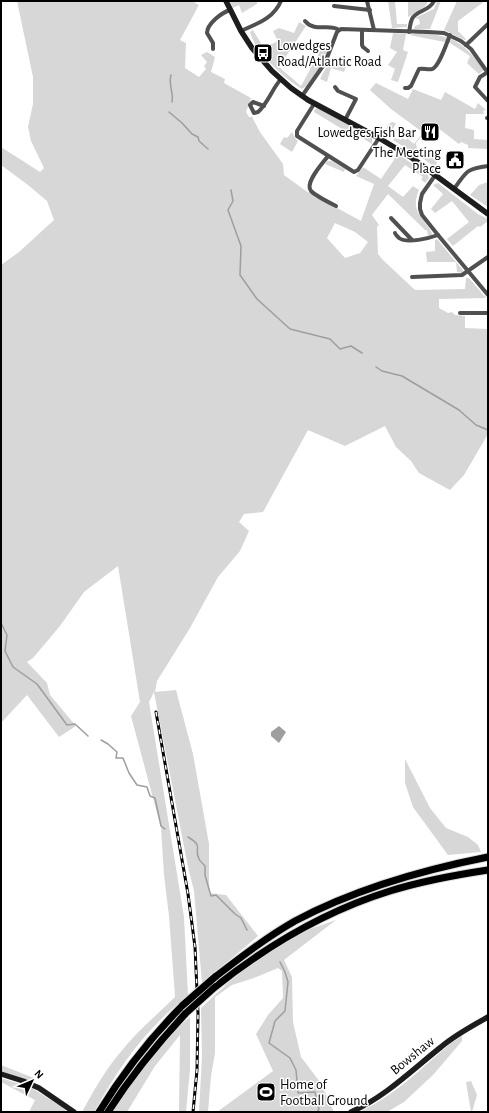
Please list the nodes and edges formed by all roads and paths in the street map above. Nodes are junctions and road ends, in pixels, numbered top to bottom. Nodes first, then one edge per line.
1 (226, 1) edge
2 (281, 1) edge
3 (368, 1) edge
4 (434, 1) edge
5 (334, 6) dead end
6 (230, 10) junction
7 (370, 10) junction
8 (305, 21) dead end
9 (488, 24) edge
10 (339, 30) junction
11 (362, 30) junction
12 (374, 30) junction
13 (241, 31) junction
14 (410, 32) junction
15 (450, 35) junction
16 (466, 45) junction
17 (213, 50) dead end
18 (368, 51) dead end
19 (488, 73) edge
20 (281, 79) junction
21 (335, 87) dead end
22 (404, 88) dead end
23 (302, 96) junction
24 (488, 101) edge
25 (314, 104) junction
26 (264, 106) dead end
27 (345, 120) junction
28 (379, 138) junction
29 (328, 156) junction
30 (488, 166) edge
31 (436, 174) junction
32 (454, 189) junction
33 (336, 206) dead end
34 (488, 214) edge
35 (391, 218) dead end
36 (395, 234) dead end
37 (438, 235) junction
38 (412, 240) junction
39 (488, 257) edge
40 (468, 271) junction
41 (412, 277) dead end
42 (488, 295) edge
43 (488, 312) edge
44 (460, 313) dead end
45 (485, 857) edge
46 (488, 870) edge
47 (488, 1017) edge
48 (1, 1074) edge
49 (74, 1112) edge
50 (99, 1112) edge
51 (108, 1112) edge
52 (351, 1112) edge

1 - 6 street
2 - 13 street
3 - 7 street
4 - 14 street
5 - 7 street
6 - 13 street
6 - 17 street
7 - 12 street
8 - 10 street
9 - 16 street
10 - 11 street
10 - 23 street
11 - 12 street
11 - 18 street
12 - 14 street
13 - 20 street
14 - 15 street
15 - 16 street
15 - 22 street
16 - 19 street
19 - 24 street
20 - 23 street
20 - 26 street
21 - 27 street
23 - 25 street
25 - 27 street
25 - 29 street
27 - 28 street
28 - 29 street
28 - 31 street
29 - 33 street
30 - 32 street
31 - 32 street
31 - 37 street
32 - 34 street
35 - 38 street
36 - 38 street
37 - 38 street
37 - 40 street
39 - 40 street
40 - 41 street
40 - 42 street
43 - 44 street
45 - 50 highway, bridge
46 - 51 highway, bridge
47 - 52 street, Bowshaw
48 - 49 street

